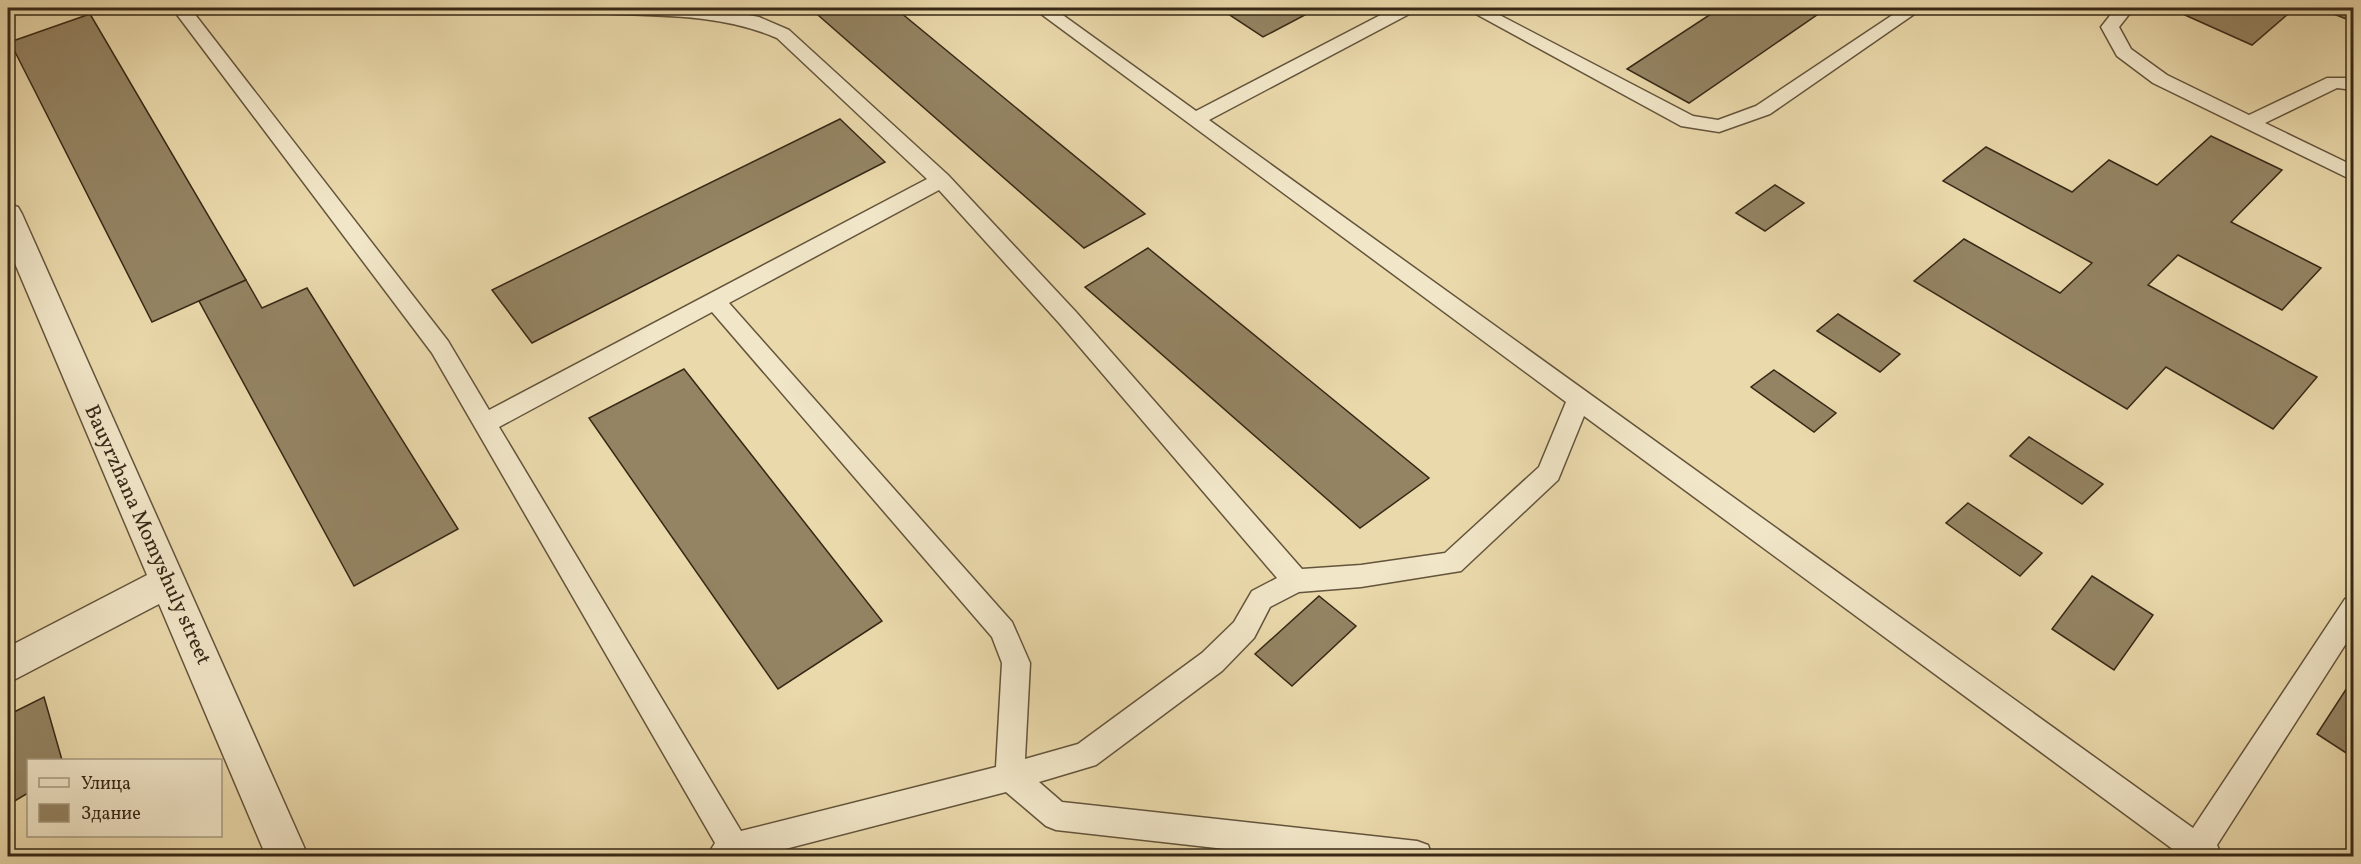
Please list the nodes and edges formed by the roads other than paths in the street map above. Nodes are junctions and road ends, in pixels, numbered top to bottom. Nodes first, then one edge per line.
1 (182, 8) edge
2 (595, 8) edge
3 (1042, 8) edge
4 (1407, 8) edge
5 (1474, 8) edge
6 (1914, 8) edge
7 (2125, 8) edge
8 (2354, 84) edge
9 (1195, 119) junction
10 (2249, 123) junction
11 (2354, 174) edge
12 (941, 180) junction
13 (8, 214) edge
14 (714, 300) junction
15 (1579, 399) junction
16 (485, 423) junction
17 (1296, 581) junction
18 (168, 582) junction
19 (2354, 607) edge
20 (8, 666) edge
21 (1010, 777) junction
22 (733, 854) edge
23 (2199, 854) edge
24 (287, 856) edge
25 (1417, 856) edge

1 - 16 lane
2 - 12 lane
3 - 9 lane
4 - 9 lane
5 - 6 lane
7 - 10 lane
8 - 10 lane
9 - 15 lane
10 - 11 lane
12 - 14 lane
12 - 17 lane
13 - 18 street, Bauyrzhana Momyshuly street
14 - 16 lane
14 - 21 lane
15 - 17 lane
15 - 23 lane
16 - 22 lane
17 - 21 lane
18 - 20 street
18 - 24 street, Bauyrzhana Momyshuly street
19 - 23 lane
21 - 22 lane
21 - 25 lane

